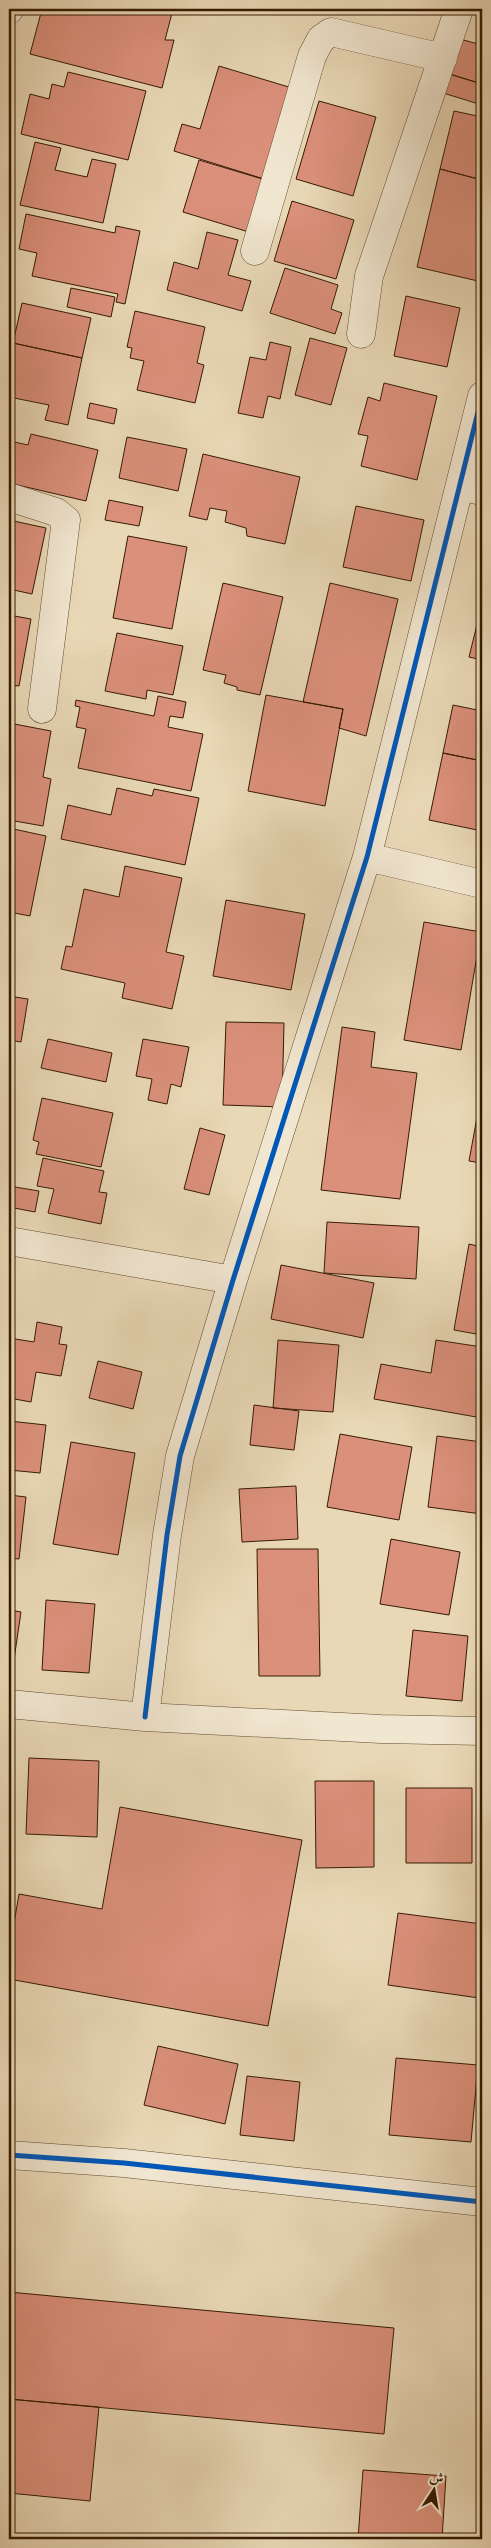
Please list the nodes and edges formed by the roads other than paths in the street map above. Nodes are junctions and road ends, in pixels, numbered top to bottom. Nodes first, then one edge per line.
1 (460, 9) edge
2 (443, 58) junction
3 (255, 251) dead end
4 (361, 334) dead end
5 (482, 396) edge
6 (471, 489) edge
7 (9, 497) edge
8 (42, 709) dead end
9 (367, 856) junction
10 (482, 884) edge
11 (9, 1241) edge
12 (233, 1280) junction
13 (9, 1704) edge
14 (145, 1716) junction
15 (482, 1731) edge
16 (9, 2155) edge
17 (482, 2202) edge

1 - 2 street
2 - 3 street
2 - 4 street
5 - 6 street
6 - 9 street
7 - 8 street
9 - 10 street
9 - 12 street
11 - 12 street
12 - 14 street
13 - 14 street
14 - 15 street
16 - 17 street

